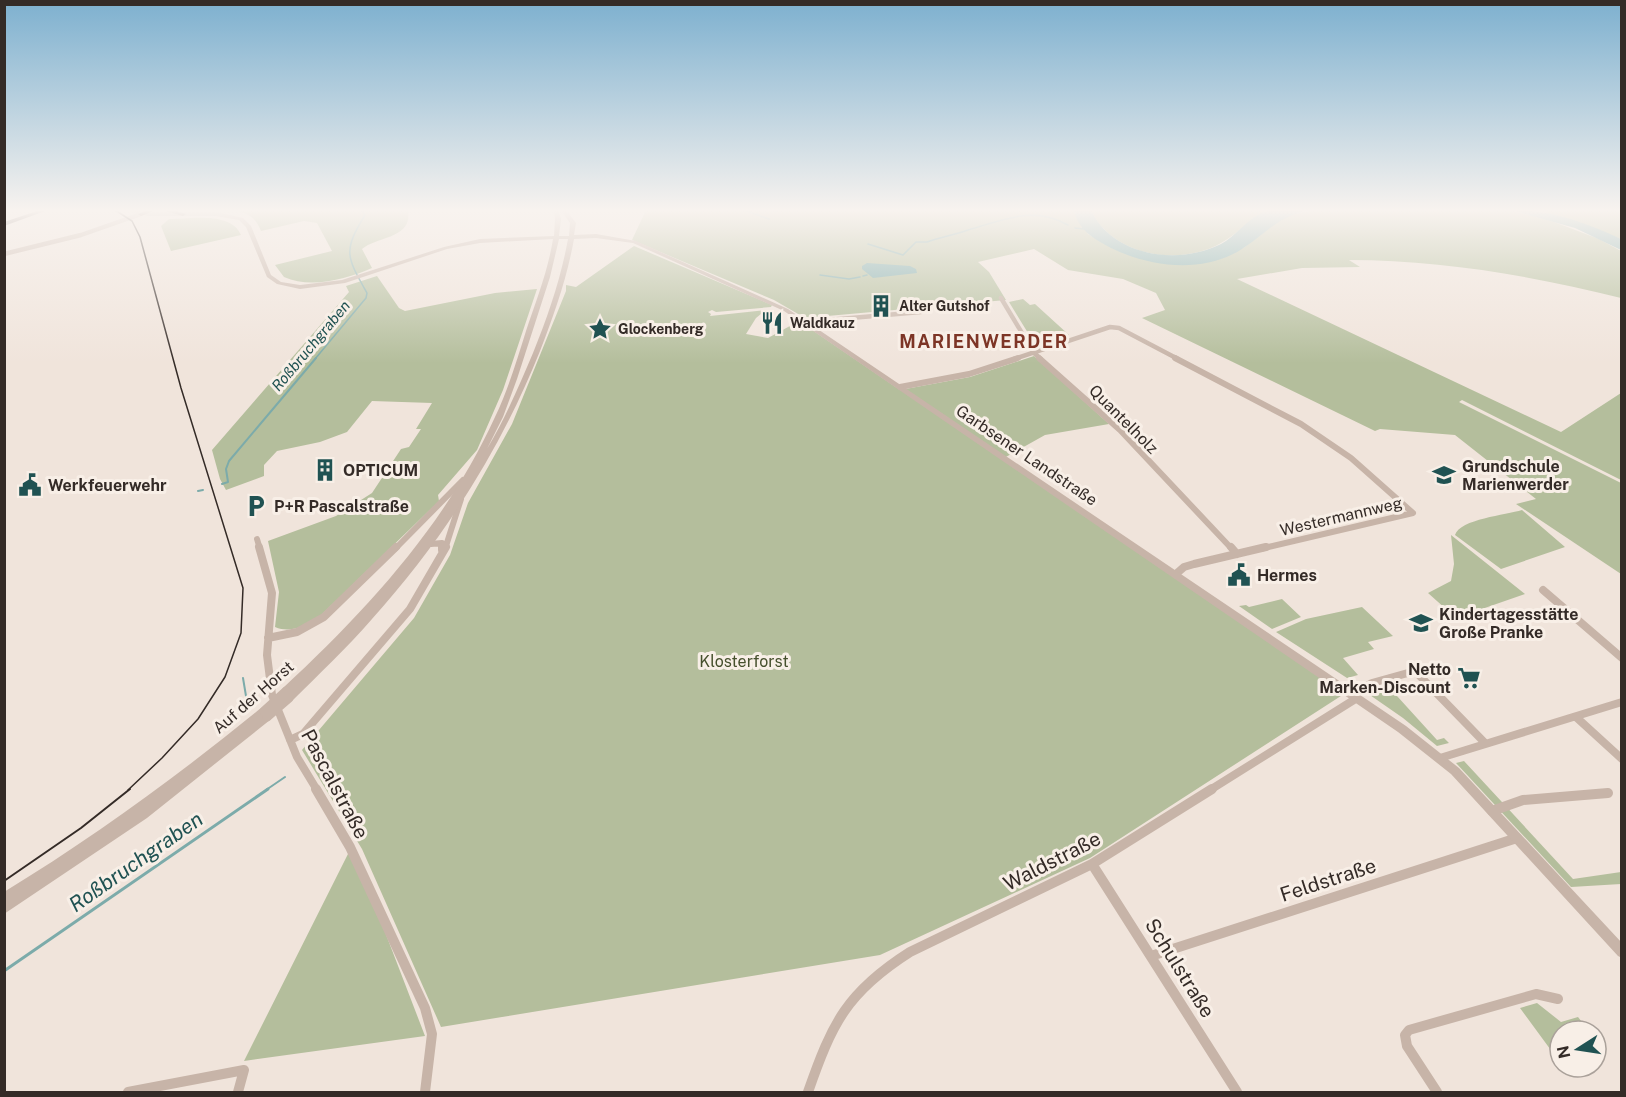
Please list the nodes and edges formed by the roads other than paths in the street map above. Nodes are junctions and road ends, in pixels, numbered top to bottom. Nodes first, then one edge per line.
1 (263, 261) edge
2 (408, 261) edge
3 (551, 261) edge
4 (565, 261) edge
5 (677, 261) edge
6 (1001, 298) dead end
7 (921, 312) dead end
8 (804, 322) junction
9 (1034, 353) junction
10 (900, 387) junction
11 (474, 466) junction
12 (461, 499) junction
13 (257, 539) dead end
14 (431, 544) junction
15 (1237, 554) junction
16 (441, 555) junction
17 (1176, 574) junction
18 (1543, 590) dead end
19 (268, 638) junction
20 (1622, 658) edge
21 (288, 694) junction
22 (1355, 696) junction
23 (1622, 702) edge
24 (266, 714) junction
25 (1576, 717) junction
26 (290, 740) junction
27 (1485, 743) junction
28 (1440, 758) junction
29 (1622, 759) edge
30 (1608, 793) dead end
31 (1492, 811) junction
32 (1517, 838) junction
33 (1092, 864) junction
34 (4, 899) edge
35 (4, 908) edge
36 (1622, 952) edge
37 (1151, 956) junction
38 (1558, 999) dead end
39 (128, 1092) edge
40 (238, 1092) edge
41 (425, 1092) edge
42 (808, 1092) edge
43 (1237, 1092) edge
44 (1437, 1092) edge

1 - 2 street, Garbsener Landstraße
3 - 11 street, Auf der Horst
4 - 12 street, Auf der Horst
5 - 8 street, Garbsener Landstraße
6 - 9 street, Quantelholz
7 - 8 street
8 - 10 street, Garbsener Landstraße
9 - 10 street
9 - 15 street, Quantelholz
9 - 15 street, Westermannweg
10 - 17 street, Garbsener Landstraße
11 - 19 street, Auf der Horst
11 - 21 street, Auf der Horst
12 - 14 street, Auf der Horst
12 - 16 street, Auf der Horst
13 - 19 street, Pascalstraße
14 - 16 street
14 - 21 street, Auf der Horst
15 - 17 street, Westermannweg
16 - 26 street, Auf der Horst
17 - 22 street, Garbsener Landstraße
18 - 20 street
19 - 26 street, Pascalstraße
21 - 24 street, Auf der Horst, bridge
22 - 27 street, Waldstraße
22 - 28 street, Garbsener Landstraße
22 - 33 street, Waldstraße
23 - 25 street
24 - 34 street, Auf der Horst
24 - 35 street, Auf der Horst
25 - 27 street
25 - 29 street
26 - 41 street, Pascalstraße
27 - 28 street
28 - 31 street, Garbsener Landstraße
30 - 31 street
31 - 32 street, Garbsener Landstraße
32 - 36 street, Garbsener Landstraße
32 - 37 street, Feldstraße
33 - 37 street, Schulstraße
33 - 42 street, Waldstraße
37 - 43 street, Schulstraße
38 - 44 street
39 - 40 street

